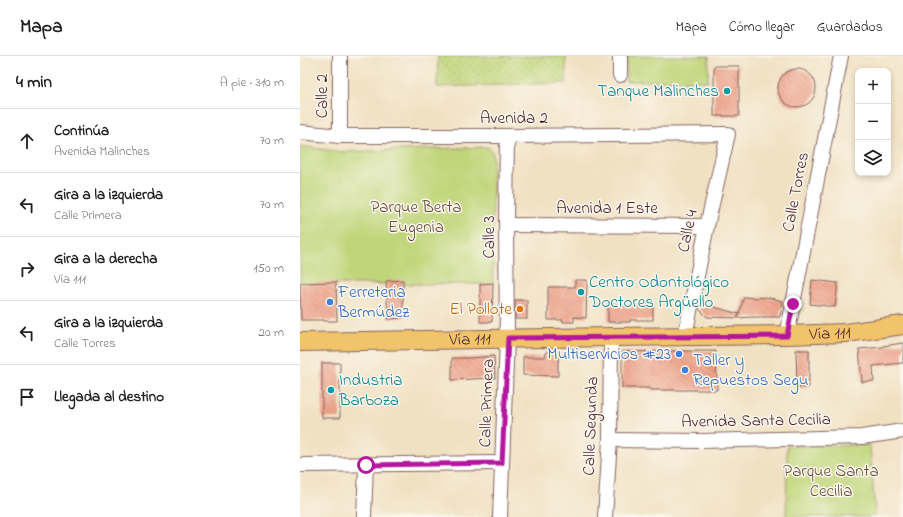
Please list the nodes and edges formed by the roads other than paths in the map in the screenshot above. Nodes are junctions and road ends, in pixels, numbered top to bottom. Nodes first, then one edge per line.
1 (340, 56) edge
2 (620, 56) edge
3 (841, 56) edge
4 (620, 75) dead end
5 (300, 132) edge
6 (728, 134) joint
7 (340, 136) junction
8 (508, 136) junction
9 (506, 225) junction
10 (707, 226) junction
11 (903, 325) edge
12 (685, 336) junction
13 (787, 336) junction
14 (611, 337) junction
15 (508, 338) junction
16 (300, 342) edge
17 (903, 431) edge
18 (610, 440) junction
19 (502, 463) junction
20 (300, 465) edge
21 (366, 465) junction
22 (364, 517) edge
23 (500, 517) edge
24 (605, 517) edge

1 - 7 street, Calle 2
2 - 4 street
3 - 13 street, Calle Torres
5 - 7 street, Avenida 2
6 - 8 street, Avenida 2
6 - 10 street, Calle 4
7 - 8 street, Avenida 2
8 - 9 street, Calle 3
9 - 10 street, Avenida 1 Este
9 - 15 street, Calle 3
10 - 12 street, Calle 4
11 - 13 main road, Vía 111
12 - 13 main road, Vía 111
12 - 14 main road, Vía 111
14 - 15 main road, Vía 111
14 - 18 street, Calle Segunda
15 - 16 main road, Vía 111
15 - 19 street, Calle Primera
17 - 18 street, Avenida Santa Cecilia
18 - 24 street, Calle Segunda
19 - 21 street
19 - 23 street, Calle Primera
20 - 21 street
21 - 22 street

